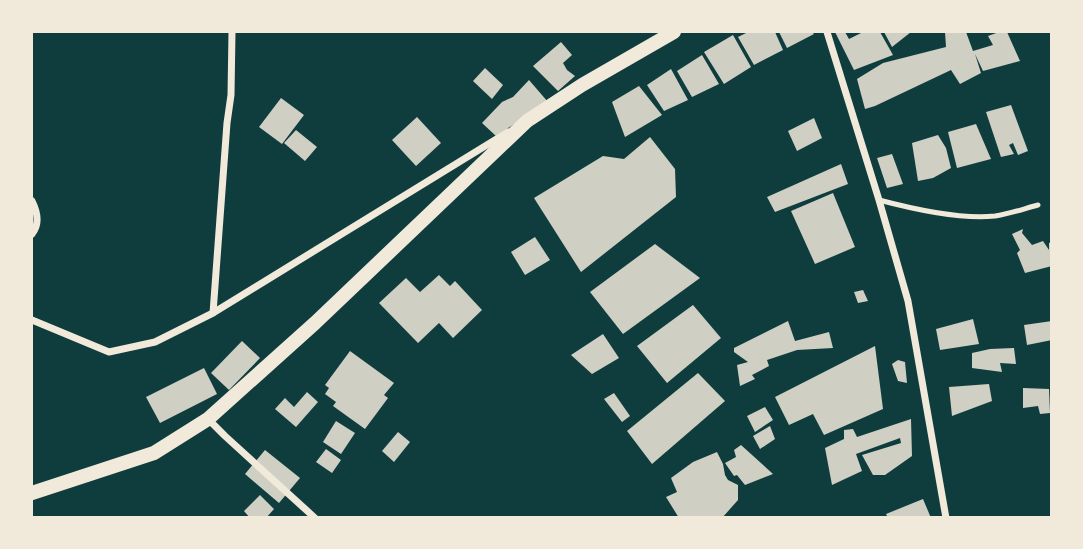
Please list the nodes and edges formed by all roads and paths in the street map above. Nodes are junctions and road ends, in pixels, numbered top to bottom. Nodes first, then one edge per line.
1 (232, 32) edge
2 (674, 32) edge
3 (827, 32) edge
4 (527, 121) junction
5 (879, 200) junction
6 (32, 201) edge
7 (1038, 205) dead end
8 (32, 234) edge
9 (212, 313) junction
10 (32, 320) edge
11 (208, 419) junction
12 (32, 493) edge
13 (315, 517) edge
14 (946, 517) edge

1 - 9 street
2 - 4 main road
3 - 5 street
4 - 9 street
4 - 11 main road
5 - 7 lane
5 - 14 street
6 - 8 street
9 - 10 street
11 - 12 main road
11 - 13 street

